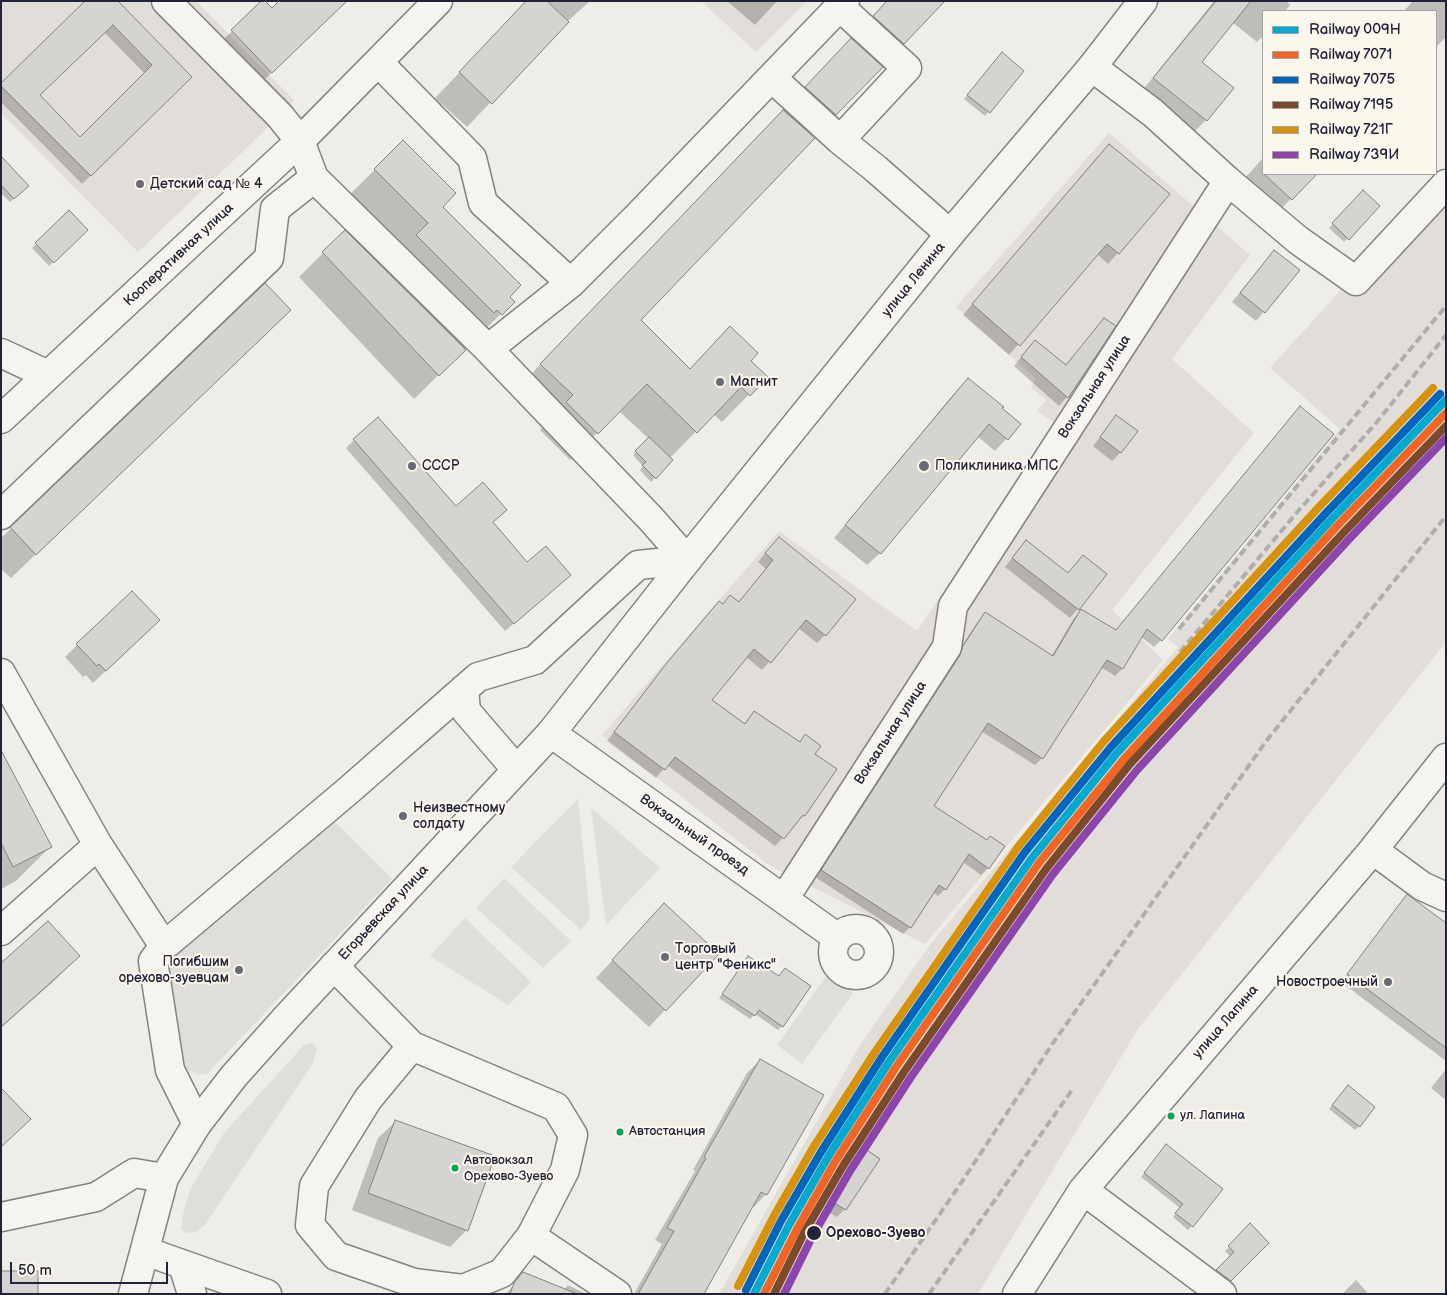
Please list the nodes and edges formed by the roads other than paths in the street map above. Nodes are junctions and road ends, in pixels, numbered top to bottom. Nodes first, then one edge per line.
1 (166, 1) edge
2 (438, 1) edge
3 (1143, 1) edge
4 (842, 4) edge
5 (378, 62) junction
6 (1092, 67) junction
7 (772, 78) junction
8 (840, 140) junction
9 (300, 141) junction
10 (314, 178) junction
11 (1228, 181) junction
12 (1446, 184) edge
13 (253, 187) junction
14 (275, 209) junction
15 (950, 234) junction
16 (571, 283) junction
17 (488, 349) junction
18 (1, 353) edge
19 (48, 375) junction
20 (1, 419) edge
21 (1, 514) edge
22 (687, 560) junction
23 (1, 673) edge
24 (464, 689) junction
25 (550, 733) junction
26 (1446, 758) edge
27 (516, 770) junction
28 (98, 845) junction
29 (1374, 850) junction
30 (1446, 897) edge
31 (784, 899) junction
32 (1, 931) edge
33 (838, 938) dead end
34 (164, 946) junction
35 (334, 966) junction
36 (412, 1046) junction
37 (197, 1124) junction
38 (164, 1178) junction
39 (1083, 1190) junction
40 (1, 1217) edge
41 (531, 1236) junction
42 (145, 1251) junction
43 (182, 1265) junction
44 (134, 1294) edge
45 (192, 1294) edge
46 (267, 1294) edge
47 (617, 1294) edge
48 (1017, 1294) edge
49 (1222, 1294) edge

1 - 9 street
2 - 5 street, Кооперативная улица
3 - 6 street, улица Ленина
4 - 7 street
4 - 8 street
5 - 9 street, Кооперативная улица
5 - 16 street
6 - 11 street
6 - 15 street, улица Ленина
7 - 8 street
7 - 16 street
8 - 15 street
9 - 10 street
9 - 13 street, Кооперативная улица
10 - 14 street
10 - 17 street
11 - 12 street
11 - 31 street, Вокзальная улица
13 - 14 street
13 - 19 street, Кооперативная улица
14 - 21 street
15 - 22 street, улица Ленина
16 - 17 street
17 - 22 street
18 - 19 street
19 - 20 street, Кооперативная улица
22 - 24 street
22 - 25 street, Егорьевская улица
23 - 28 street
24 - 27 street
24 - 34 street
25 - 27 street, Егорьевская улица
25 - 31 street, Вокзальный проезд
26 - 29 street, улица Лапина
27 - 35 street, Егорьевская улица
28 - 32 street
28 - 34 street
29 - 30 street
29 - 39 street, улица Лапина
31 - 33 street, Вокзальный проезд
34 - 37 street
35 - 36 street
35 - 37 street, Егорьевская улица
36 - 41 street
36 - 41 street
37 - 38 street, Егорьевская улица
38 - 40 street
38 - 42 street, Егорьевская улица
39 - 48 street, улица Лапина
39 - 49 street
41 - 47 street
42 - 43 street
42 - 44 street, Егорьевская улица
43 - 45 street
43 - 46 street

